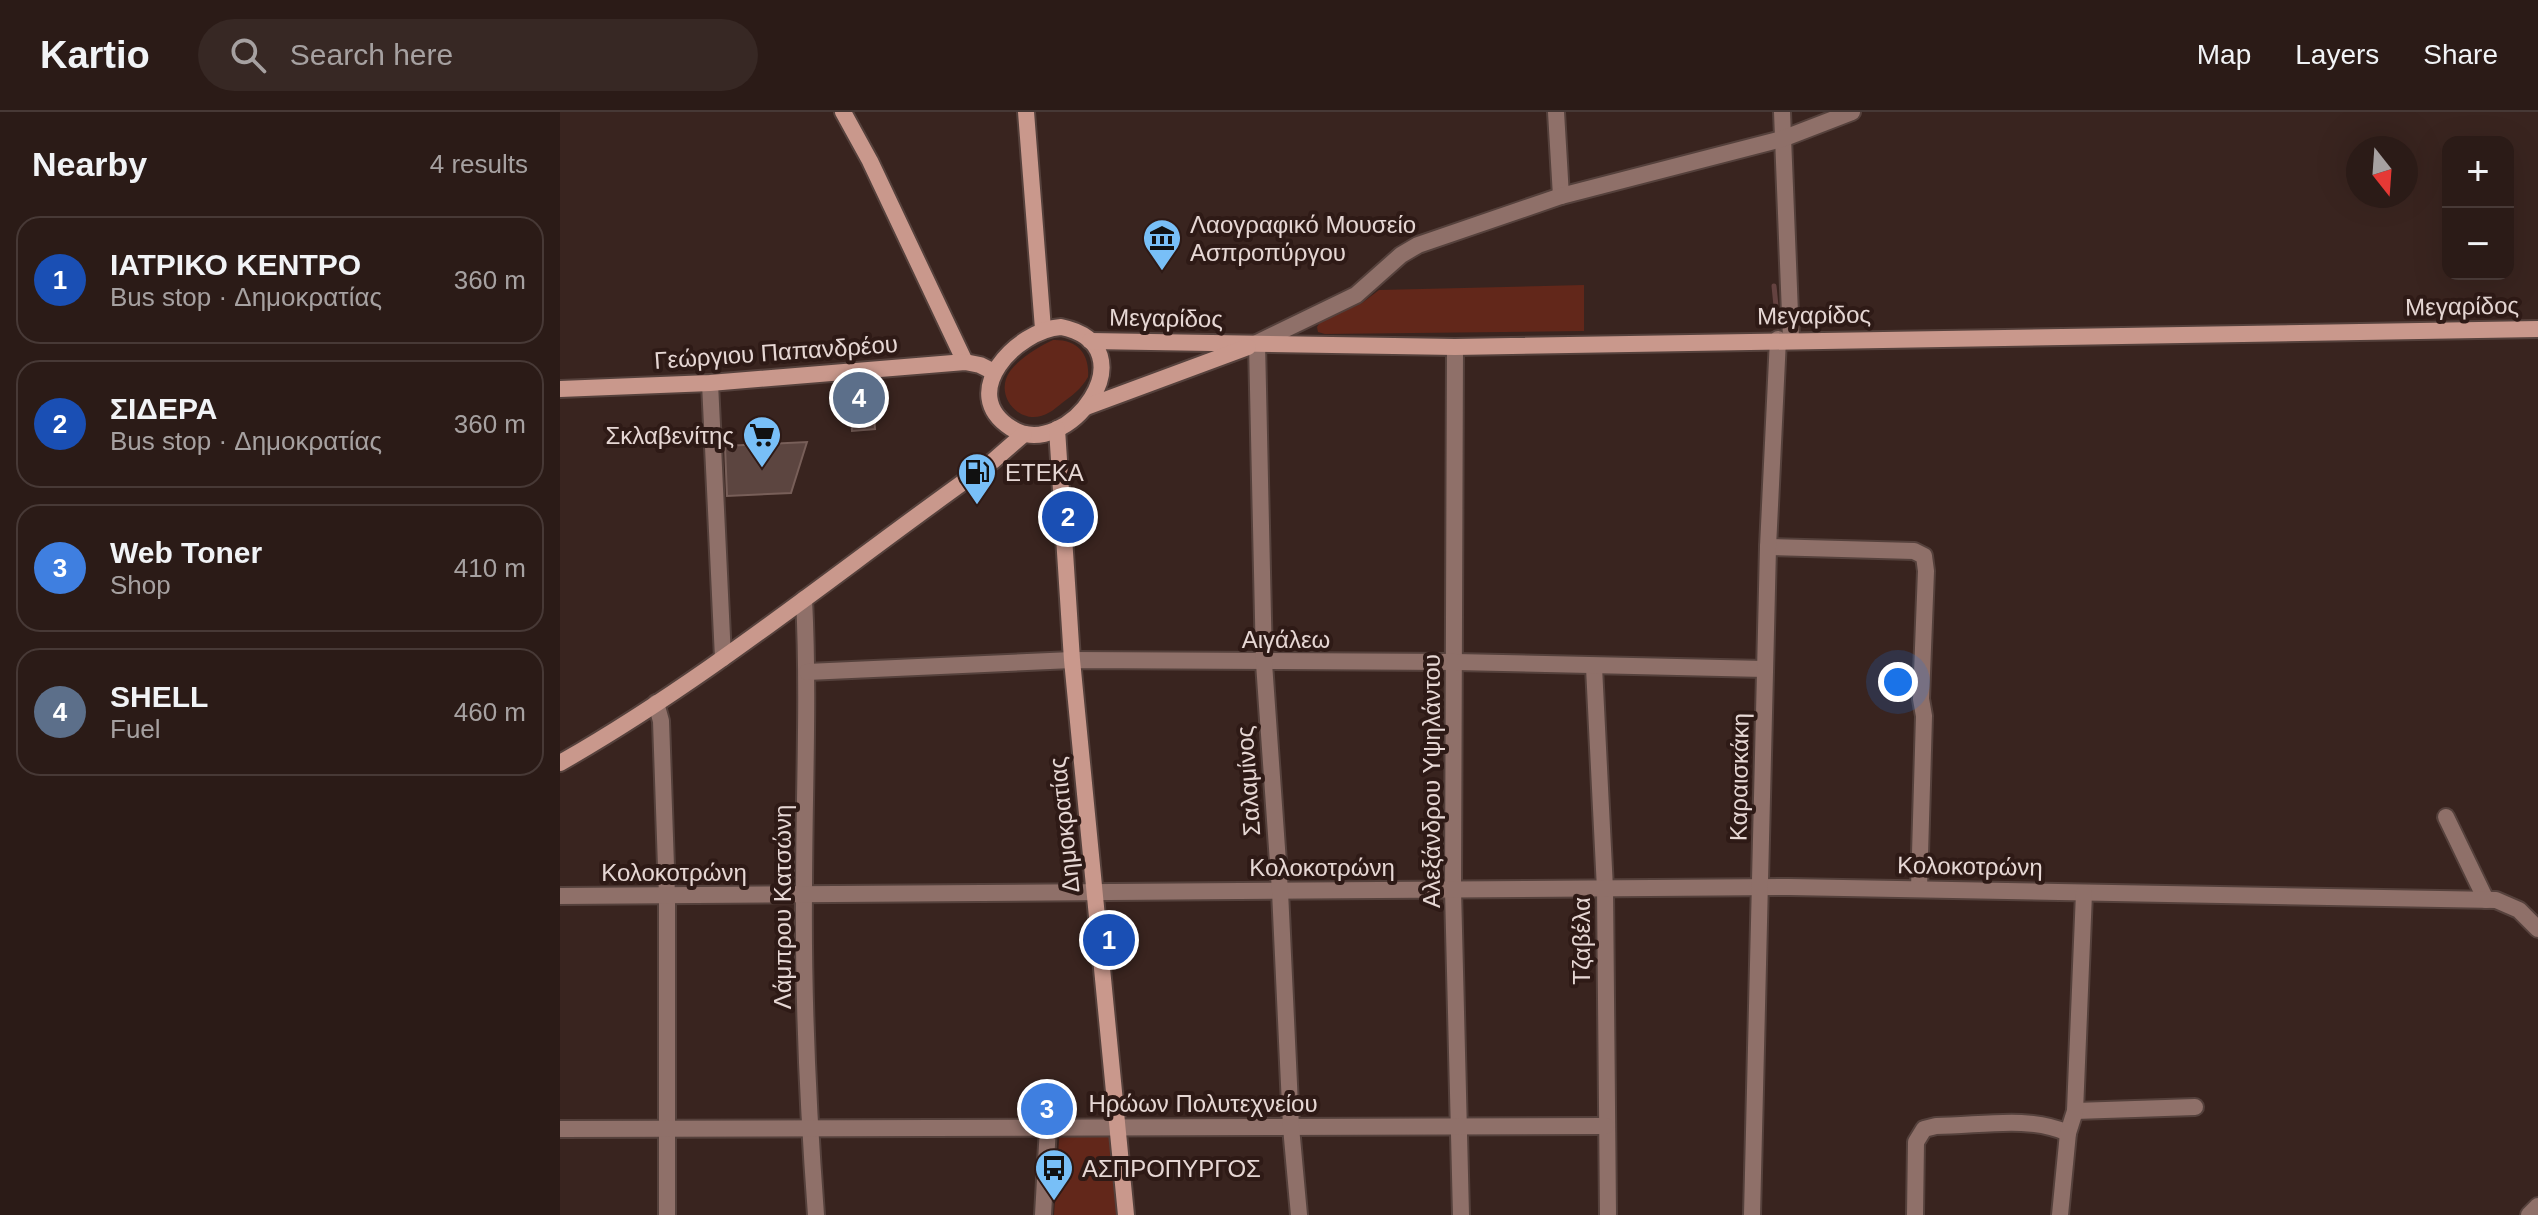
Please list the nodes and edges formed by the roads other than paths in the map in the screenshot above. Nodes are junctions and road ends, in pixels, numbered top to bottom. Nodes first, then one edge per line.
1 (843, 112) edge
2 (1026, 112) edge
3 (1556, 112) edge
4 (1782, 112) edge
5 (1852, 112) edge
6 (1782, 139) junction
7 (1561, 196) junction
8 (1043, 329) junction
9 (2538, 329) edge
10 (1784, 339) junction
11 (1090, 341) junction
12 (1257, 343) junction
13 (1455, 347) junction
14 (965, 362) junction
15 (994, 372) junction
16 (710, 383) junction
17 (560, 389) edge
18 (1084, 408) junction
19 (1057, 429) junction
20 (1024, 434) junction
21 (1768, 547) junction
22 (804, 599) junction
23 (723, 658) junction
24 (1072, 660) junction
25 (1456, 662) junction
26 (1264, 663) junction
27 (1594, 667) junction
28 (1765, 669) junction
29 (807, 672) junction
30 (656, 703) junction
31 (560, 763) edge
32 (2446, 817) dead end
33 (1761, 888) junction
34 (1605, 889) junction
35 (1919, 889) junction
36 (1453, 890) junction
37 (1280, 891) junction
38 (1095, 893) junction
39 (2084, 893) junction
40 (804, 895) junction
41 (560, 896) edge
42 (667, 896) junction
43 (2486, 900) junction
44 (2538, 929) edge
45 (2195, 1107) dead end
46 (2075, 1111) junction
47 (1457, 1126) junction
48 (1606, 1126) junction
49 (1048, 1127) junction
50 (1117, 1127) junction
51 (1291, 1127) junction
52 (667, 1128) junction
53 (810, 1128) junction
54 (560, 1129) edge
55 (2068, 1133) junction
56 (2538, 1206) edge
57 (667, 1215) edge
58 (816, 1215) edge
59 (1043, 1215) edge
60 (1126, 1215) edge
61 (1299, 1215) edge
62 (1461, 1215) edge
63 (1608, 1215) edge
64 (1752, 1215) edge
65 (1915, 1215) edge
66 (2060, 1215) edge
67 (2529, 1215) edge

1 - 14 street
2 - 8 street
3 - 7 street
4 - 6 street, Καραισκάκη
5 - 6 street
6 - 7 street
6 - 10 street, Καραισκάκη
7 - 12 street
8 - 11 street
8 - 15 street
9 - 10 street, Μεγαρίδος
10 - 13 street, Μεγαρίδος
10 - 21 street, Καραισκάκη
11 - 12 street, Μεγαρίδος
11 - 18 street
12 - 13 street, Μεγαρίδος
12 - 18 street
12 - 26 street, Σαλαμίνος
13 - 25 street, Αλεξάνδρου Υψηλάντου
14 - 15 street, Γεώργιου Παπανδρέου
14 - 16 street, Γεώργιου Παπανδρέου
15 - 20 street
16 - 17 street, Γεώργιου Παπανδρέου
16 - 23 street
18 - 19 street
19 - 20 street
19 - 24 street, Δημοκρατίας
20 - 22 street
21 - 28 street, Καραισκάκη
21 - 35 street
22 - 23 street
22 - 29 street, Λάμπρου Κατσώνη
23 - 30 street
24 - 26 street, Αιγάλεω
24 - 29 street, Αιγάλεω
24 - 38 street, Δημοκρατίας
25 - 26 street, Αιγάλεω
25 - 27 street, Αιγάλεω
25 - 36 street, Αλεξάνδρου Υψηλάντου
26 - 37 street, Σαλαμίνος
27 - 28 street, Αιγάλεω
27 - 34 street, Τζαβέλα
28 - 33 street, Καραισκάκη
29 - 40 street, Λάμπρου Κατσώνη
30 - 31 street
30 - 42 street
32 - 43 street
33 - 34 street, Κολοκοτρώνη
33 - 35 street, Κολοκοτρώνη
33 - 64 street, Καραισκάκη
34 - 36 street, Κολοκοτρώνη
34 - 48 street, Τζαβέλα
35 - 39 street, Κολοκοτρώνη
36 - 37 street, Κολοκοτρώνη
36 - 47 street, Αλεξάνδρου Υψηλάντου
37 - 38 street, Κολοκοτρώνη
37 - 51 street, Σαλαμίνος
38 - 40 street, Κολοκοτρώνη
38 - 50 street, Δημοκρατίας
39 - 43 street, Κολοκοτρώνη
39 - 46 street
40 - 42 street, Κολοκοτρώνη
40 - 53 street, Λάμπρου Κατσώνη
41 - 42 street, Κολοκοτρώνη
42 - 52 street
43 - 44 street, Κολοκοτρώνη
45 - 46 street
46 - 55 street
47 - 48 street, Ηρώων Πολυτεχνείου
47 - 51 street, Ηρώων Πολυτεχνείου
47 - 62 street, Αλεξάνδρου Υψηλάντου
48 - 63 street, Τζαβέλα
49 - 50 street, Ηρώων Πολυτεχνείου
49 - 53 street, Ηρώων Πολυτεχνείου
49 - 59 street
50 - 51 street, Ηρώων Πολυτεχνείου
50 - 60 street, Δημοκρατίας
51 - 61 street, Σαλαμίνος
52 - 53 street, Ηρώων Πολυτεχνείου
52 - 54 street, Ηρώων Πολυτεχνείου
52 - 57 street
53 - 58 street, Λάμπρου Κατσώνη
55 - 65 street
55 - 66 street
56 - 67 street

